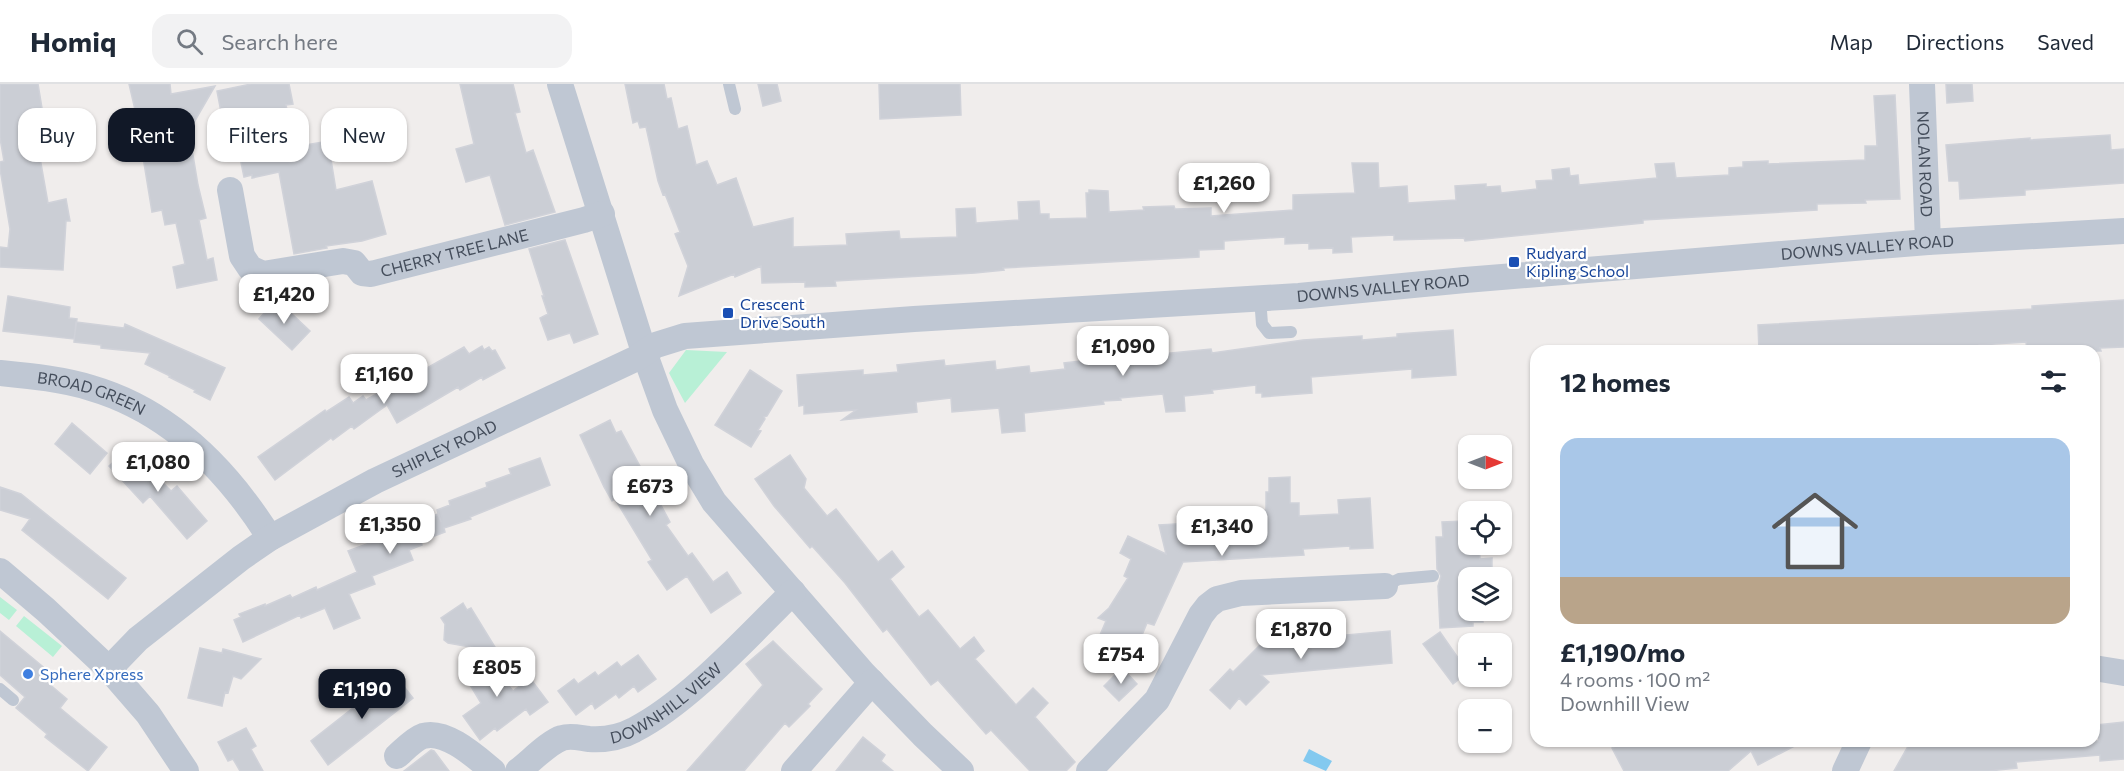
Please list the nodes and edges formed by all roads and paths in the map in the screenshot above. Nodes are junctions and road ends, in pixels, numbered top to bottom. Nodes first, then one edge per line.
1 (560, 84) edge
2 (729, 84) edge
3 (1922, 84) edge
4 (735, 109) dead end
5 (230, 190) dead end
6 (602, 214) junction
7 (2124, 231) edge
8 (1928, 242) junction
9 (1260, 298) junction
10 (1291, 332) dead end
11 (644, 352) junction
12 (0, 373) edge
13 (270, 538) junction
14 (0, 571) edge
15 (1433, 576) dead end
16 (1385, 586) joint
17 (793, 592) junction
18 (109, 669) junction
19 (2100, 669) edge
20 (2124, 673) edge
21 (872, 682) junction
22 (0, 689) edge
23 (13, 700) dead end
24 (1856, 747) edge
25 (397, 756) dead end
26 (186, 771) edge
27 (493, 771) edge
28 (519, 771) edge
29 (794, 771) edge
30 (961, 771) edge
31 (1089, 771) edge
32 (1845, 771) edge

1 - 6 street
2 - 4 lane
3 - 8 street, NOLAN ROAD
5 - 6 street, CHERRY TREE LANE
6 - 11 street
7 - 8 street, DOWNS VALLEY ROAD
8 - 9 street, DOWNS VALLEY ROAD
9 - 10 lane
9 - 11 street, DOWNS VALLEY ROAD
11 - 13 street, SHIPLEY ROAD
11 - 17 street
12 - 13 street, BROAD GREEN
13 - 18 street, SHIPLEY ROAD
14 - 18 street
15 - 16 lane
16 - 31 street
17 - 21 street
17 - 28 street, DOWNHILL VIEW
18 - 26 street
19 - 20 street
21 - 29 street
21 - 30 street
22 - 23 lane
24 - 32 street
25 - 27 street

